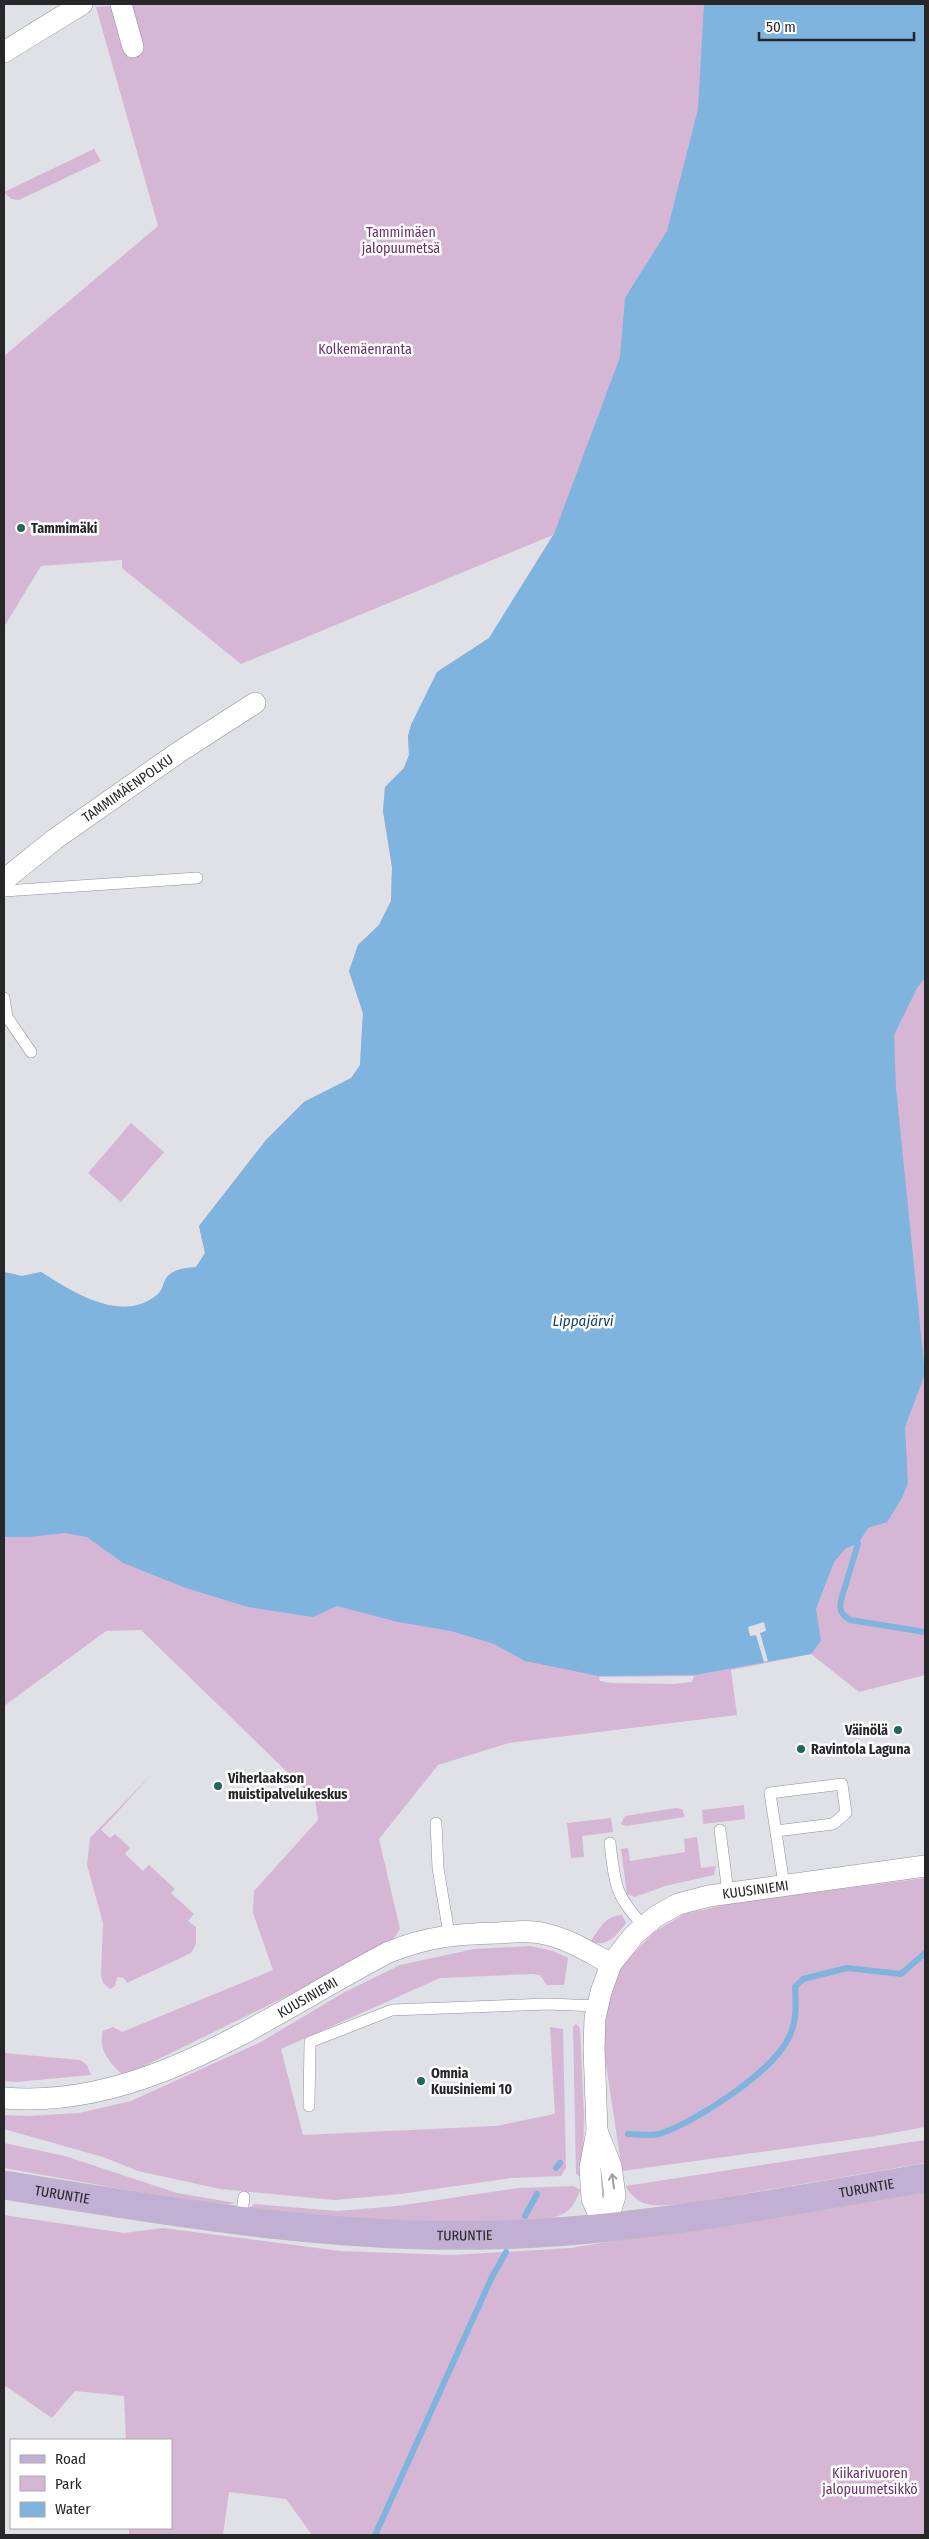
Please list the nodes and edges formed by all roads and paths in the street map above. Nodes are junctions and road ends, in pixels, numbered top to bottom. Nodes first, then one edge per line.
1 (82, 4) edge
2 (121, 4) edge
3 (133, 47) dead end
4 (4, 52) edge
5 (255, 703) dead end
6 (197, 878) dead end
7 (4, 880) edge
8 (4, 891) edge
9 (4, 998) edge
10 (31, 1052) dead end
11 (436, 1824) dead end
12 (720, 1830) dead end
13 (776, 1831) junction
14 (610, 1844) dead end
15 (925, 1866) edge
16 (784, 1886) junction
17 (728, 1893) junction
18 (644, 1926) junction
19 (448, 1934) junction
20 (611, 1964) junction
21 (598, 2006) junction
22 (4, 2098) edge
23 (309, 2106) dead end
24 (925, 2178) edge
25 (4, 2186) edge
26 (605, 2228) junction

1 - 4 street
2 - 3 street
5 - 7 street, TAMMIMÄENPOLKU
6 - 8 lane
9 - 10 lane
11 - 19 lane
12 - 17 lane
13 - 13 lane
13 - 16 lane
14 - 18 lane
15 - 16 street, KUUSINIEMI
16 - 17 street, KUUSINIEMI
17 - 18 street, KUUSINIEMI
18 - 20 street, KUUSINIEMI
19 - 20 street, KUUSINIEMI
19 - 22 street, KUUSINIEMI
20 - 21 street, KUUSINIEMI
21 - 23 lane
21 - 26 street, KUUSINIEMI
24 - 26 main road, TURUNTIE
25 - 26 main road, TURUNTIE

